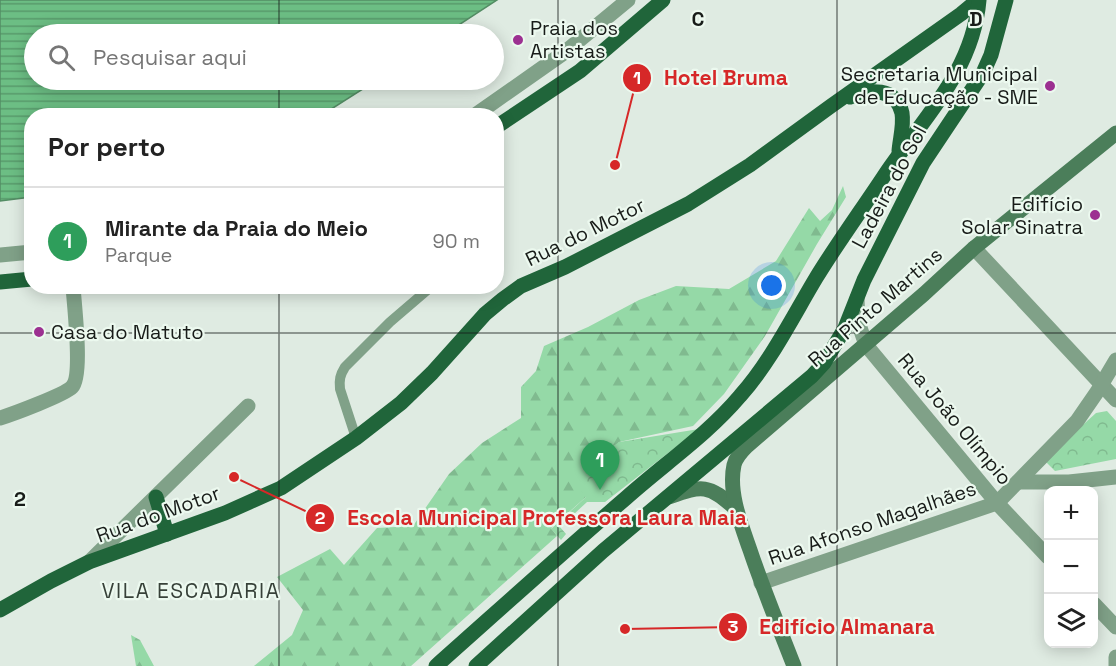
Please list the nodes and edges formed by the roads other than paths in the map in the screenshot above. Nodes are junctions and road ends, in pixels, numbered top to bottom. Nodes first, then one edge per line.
1 (628, 0) edge
2 (663, 0) edge
3 (979, 0) edge
4 (1006, 0) edge
5 (831, 106) junction
6 (485, 108) edge
7 (504, 123) edge
8 (1116, 133) edge
9 (898, 155) junction
10 (974, 248) junction
11 (24, 253) edge
12 (0, 255) edge
13 (24, 280) edge
14 (0, 282) edge
15 (74, 294) edge
16 (423, 294) edge
17 (857, 295) junction
18 (866, 345) junction
19 (1116, 360) edge
20 (1101, 384) junction
21 (1116, 400) edge
22 (249, 406) dead end
23 (0, 418) edge
24 (356, 438) junction
25 (1116, 477) edge
26 (1018, 482) junction
27 (156, 497) junction
28 (668, 497) junction
29 (997, 503) junction
30 (736, 509) junction
31 (167, 534) junction
32 (1044, 553) edge
33 (89, 562) junction
34 (761, 583) junction
35 (1098, 608) edge
36 (0, 610) edge
37 (1116, 627) edge
38 (1116, 657) edge
39 (436, 666) edge
40 (476, 666) edge
41 (794, 666) edge
42 (1116, 666) edge

1 - 6 street
2 - 7 main road
3 - 5 main road, Rua do Motor
3 - 9 main road, Ladeira do Sol
4 - 17 main road, Ladeira do Sol
5 - 9 main road
5 - 24 main road, Rua do Motor
8 - 10 main road, Rua Pinto Martins
9 - 39 main road, Ladeira do Sol
10 - 18 main road, Rua Pinto Martins
10 - 20 street
11 - 12 street
13 - 14 main road
15 - 23 street
16 - 24 lane
17 - 18 street, Rua João Olímpio
17 - 28 main road, Ladeira do Sol
18 - 29 street, Rua João Olímpio
18 - 30 main road, Rua Pinto Martins
19 - 20 street
20 - 21 street
20 - 26 street
22 - 27 street, Rua do Motor
24 - 31 main road, Rua do Motor
25 - 26 street
26 - 29 street
27 - 31 main road
27 - 33 street, Rua do Motor
28 - 30 main road
28 - 40 main road, Ladeira do Sol
29 - 32 street, Rua João Olímpio
29 - 34 street, Rua Afonso Magalhães
30 - 34 main road
31 - 33 main road, Rua do Motor
33 - 36 main road, Rua do Motor
34 - 41 main road
35 - 37 street
38 - 42 street

